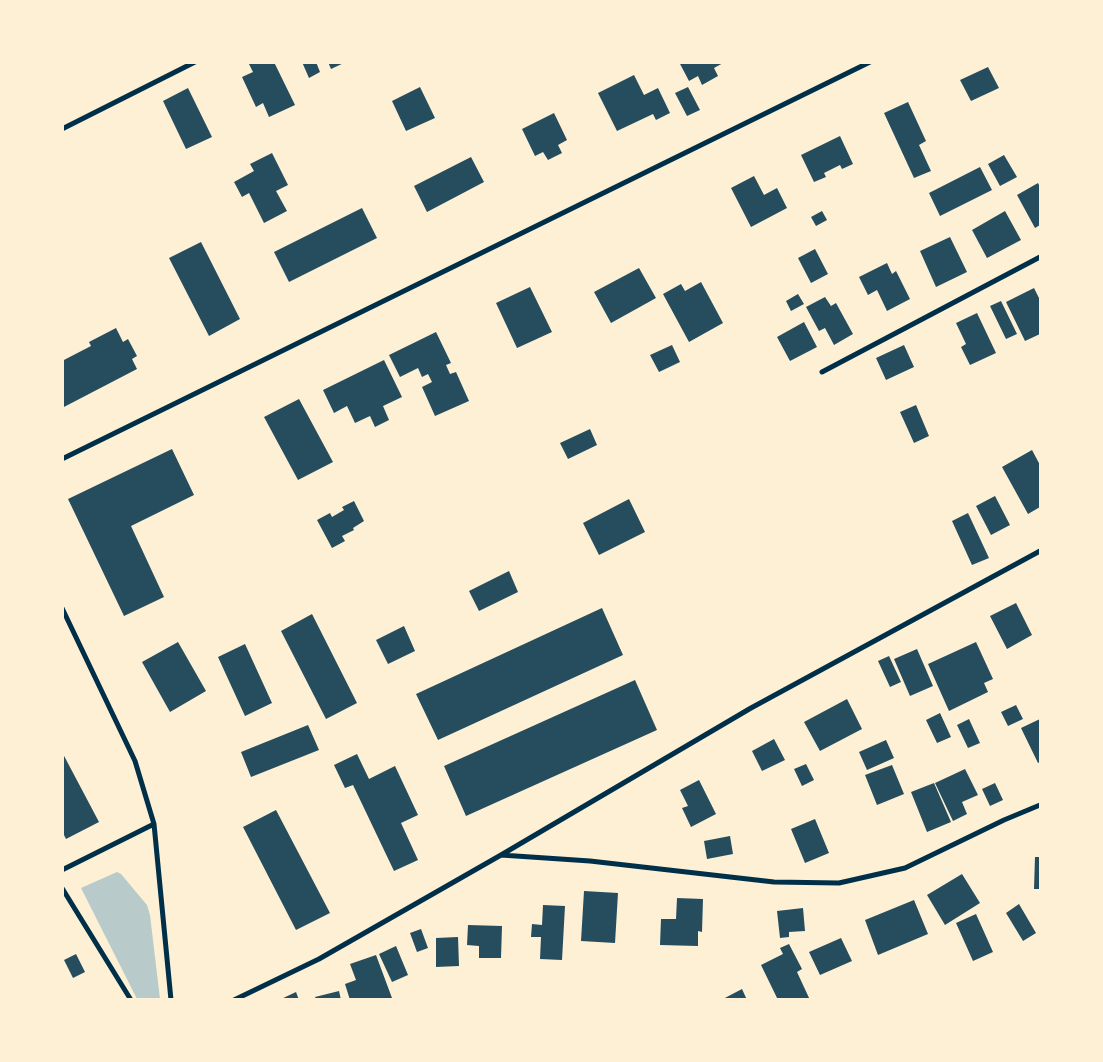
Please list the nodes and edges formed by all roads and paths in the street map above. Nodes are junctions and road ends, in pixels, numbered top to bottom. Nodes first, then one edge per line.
1 (195, 62) edge
2 (870, 62) edge
3 (62, 129) edge
4 (1040, 257) edge
5 (822, 372) dead end
6 (62, 459) edge
7 (1040, 551) edge
8 (62, 608) edge
9 (1040, 805) edge
10 (154, 824) junction
11 (500, 855) junction
12 (62, 870) edge
13 (62, 888) edge
14 (131, 1000) edge
15 (171, 1000) edge
16 (234, 1000) edge

1 - 3 street
2 - 6 street
4 - 5 street
7 - 11 street
8 - 10 street
9 - 11 street
10 - 12 street
10 - 15 street
11 - 16 street
13 - 14 street

